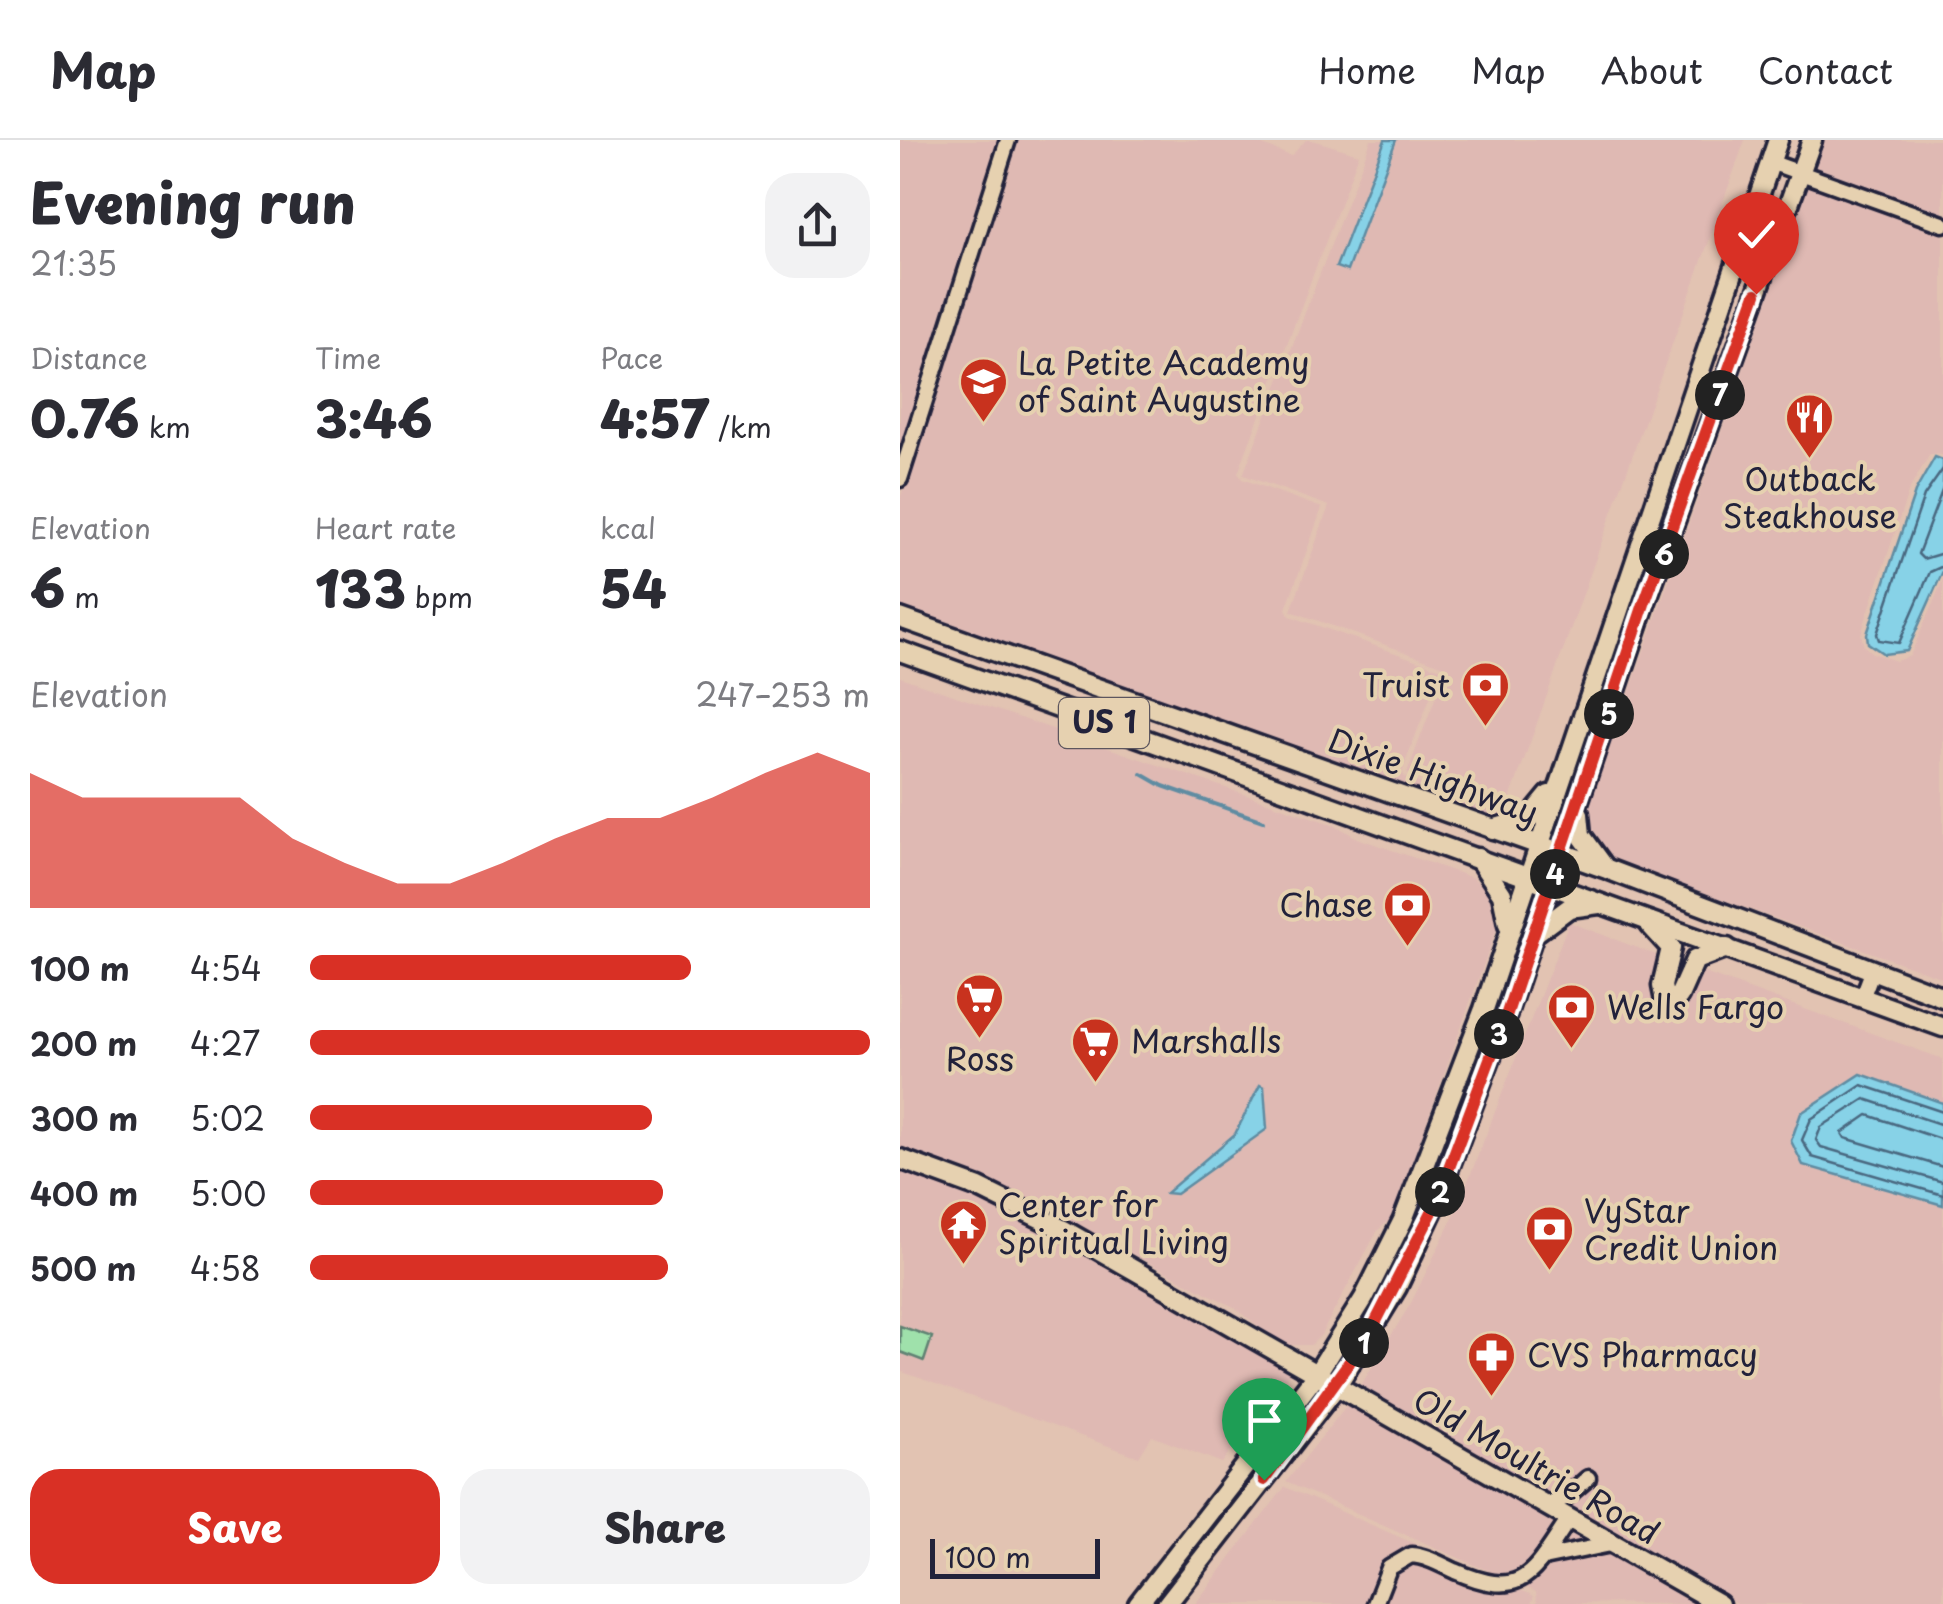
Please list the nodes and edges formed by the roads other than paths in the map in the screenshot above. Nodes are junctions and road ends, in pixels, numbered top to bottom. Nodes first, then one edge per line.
1 (1008, 140) edge
2 (1778, 140) edge
3 (1812, 140) edge
4 (1770, 162) junction
5 (1800, 173) junction
6 (1943, 224) edge
7 (900, 478) edge
8 (1643, 529) junction
9 (1644, 604) junction
10 (900, 618) edge
11 (900, 628) edge
12 (900, 650) edge
13 (1072, 679) junction
14 (1558, 782) junction
15 (1578, 808) junction
16 (1489, 829) junction
17 (1536, 845) junction
18 (1562, 854) junction
19 (1478, 858) junction
20 (1606, 870) junction
21 (1526, 875) junction
22 (1551, 884) junction
23 (1605, 903) junction
24 (1644, 920) junction
25 (1534, 935) junction
26 (1507, 936) junction
27 (1727, 948) junction
28 (1872, 972) junction
29 (1862, 998) junction
30 (1943, 998) edge
31 (1943, 1027) edge
32 (1436, 1137) junction
33 (1458, 1146) junction
34 (900, 1159) edge
35 (1316, 1375) junction
36 (1336, 1387) junction
37 (1588, 1478) dead end
38 (1544, 1505) junction
39 (1569, 1519) junction
40 (1610, 1544) junction
41 (1543, 1558) junction
42 (1138, 1604) edge
43 (1167, 1604) edge
44 (1375, 1604) edge
45 (1719, 1604) edge

1 - 7 street
2 - 4 main road
3 - 5 main road
4 - 5 street
4 - 8 main road
5 - 6 street
5 - 9 main road
8 - 9 main road
8 - 14 main road
9 - 15 main road
10 - 13 main road, Dixie Highway / US 1
11 - 13 main road
12 - 19 main road, Dixie Highway / US 1
13 - 16 main road, Dixie Highway / US 1
14 - 16 main road
14 - 17 main road
15 - 18 main road
15 - 20 main road
16 - 17 main road, Dixie Highway / US 1
17 - 18 main road, Dixie Highway / US 1
17 - 21 main road
18 - 20 main road, Dixie Highway / US 1
18 - 22 main road
19 - 21 main road, Dixie Highway / US 1
19 - 26 main road
20 - 28 main road, Dixie Highway / US 1
21 - 22 main road, Dixie Highway / US 1
21 - 26 main road
22 - 23 main road, Dixie Highway / US 1
22 - 25 main road
23 - 24 main road, Dixie Highway / US 1
23 - 25 main road
24 - 27 main road, Dixie Highway / US 1
24 - 27 main road
25 - 33 main road
26 - 32 main road
27 - 29 main road, Dixie Highway / US 1
28 - 29 street
28 - 30 main road, Dixie Highway / US 1
29 - 31 main road, Dixie Highway / US 1
32 - 33 main road
32 - 35 main road
33 - 36 main road
34 - 35 main road, Old Moultrie Road
35 - 36 main road, Old Moultrie Road
35 - 42 main road
36 - 38 main road, Old Moultrie Road
36 - 43 main road
37 - 38 street
38 - 39 main road, Old Moultrie Road
39 - 40 main road, Old Moultrie Road
39 - 41 street
40 - 41 street
40 - 45 main road, Old Moultrie Road
41 - 44 street

